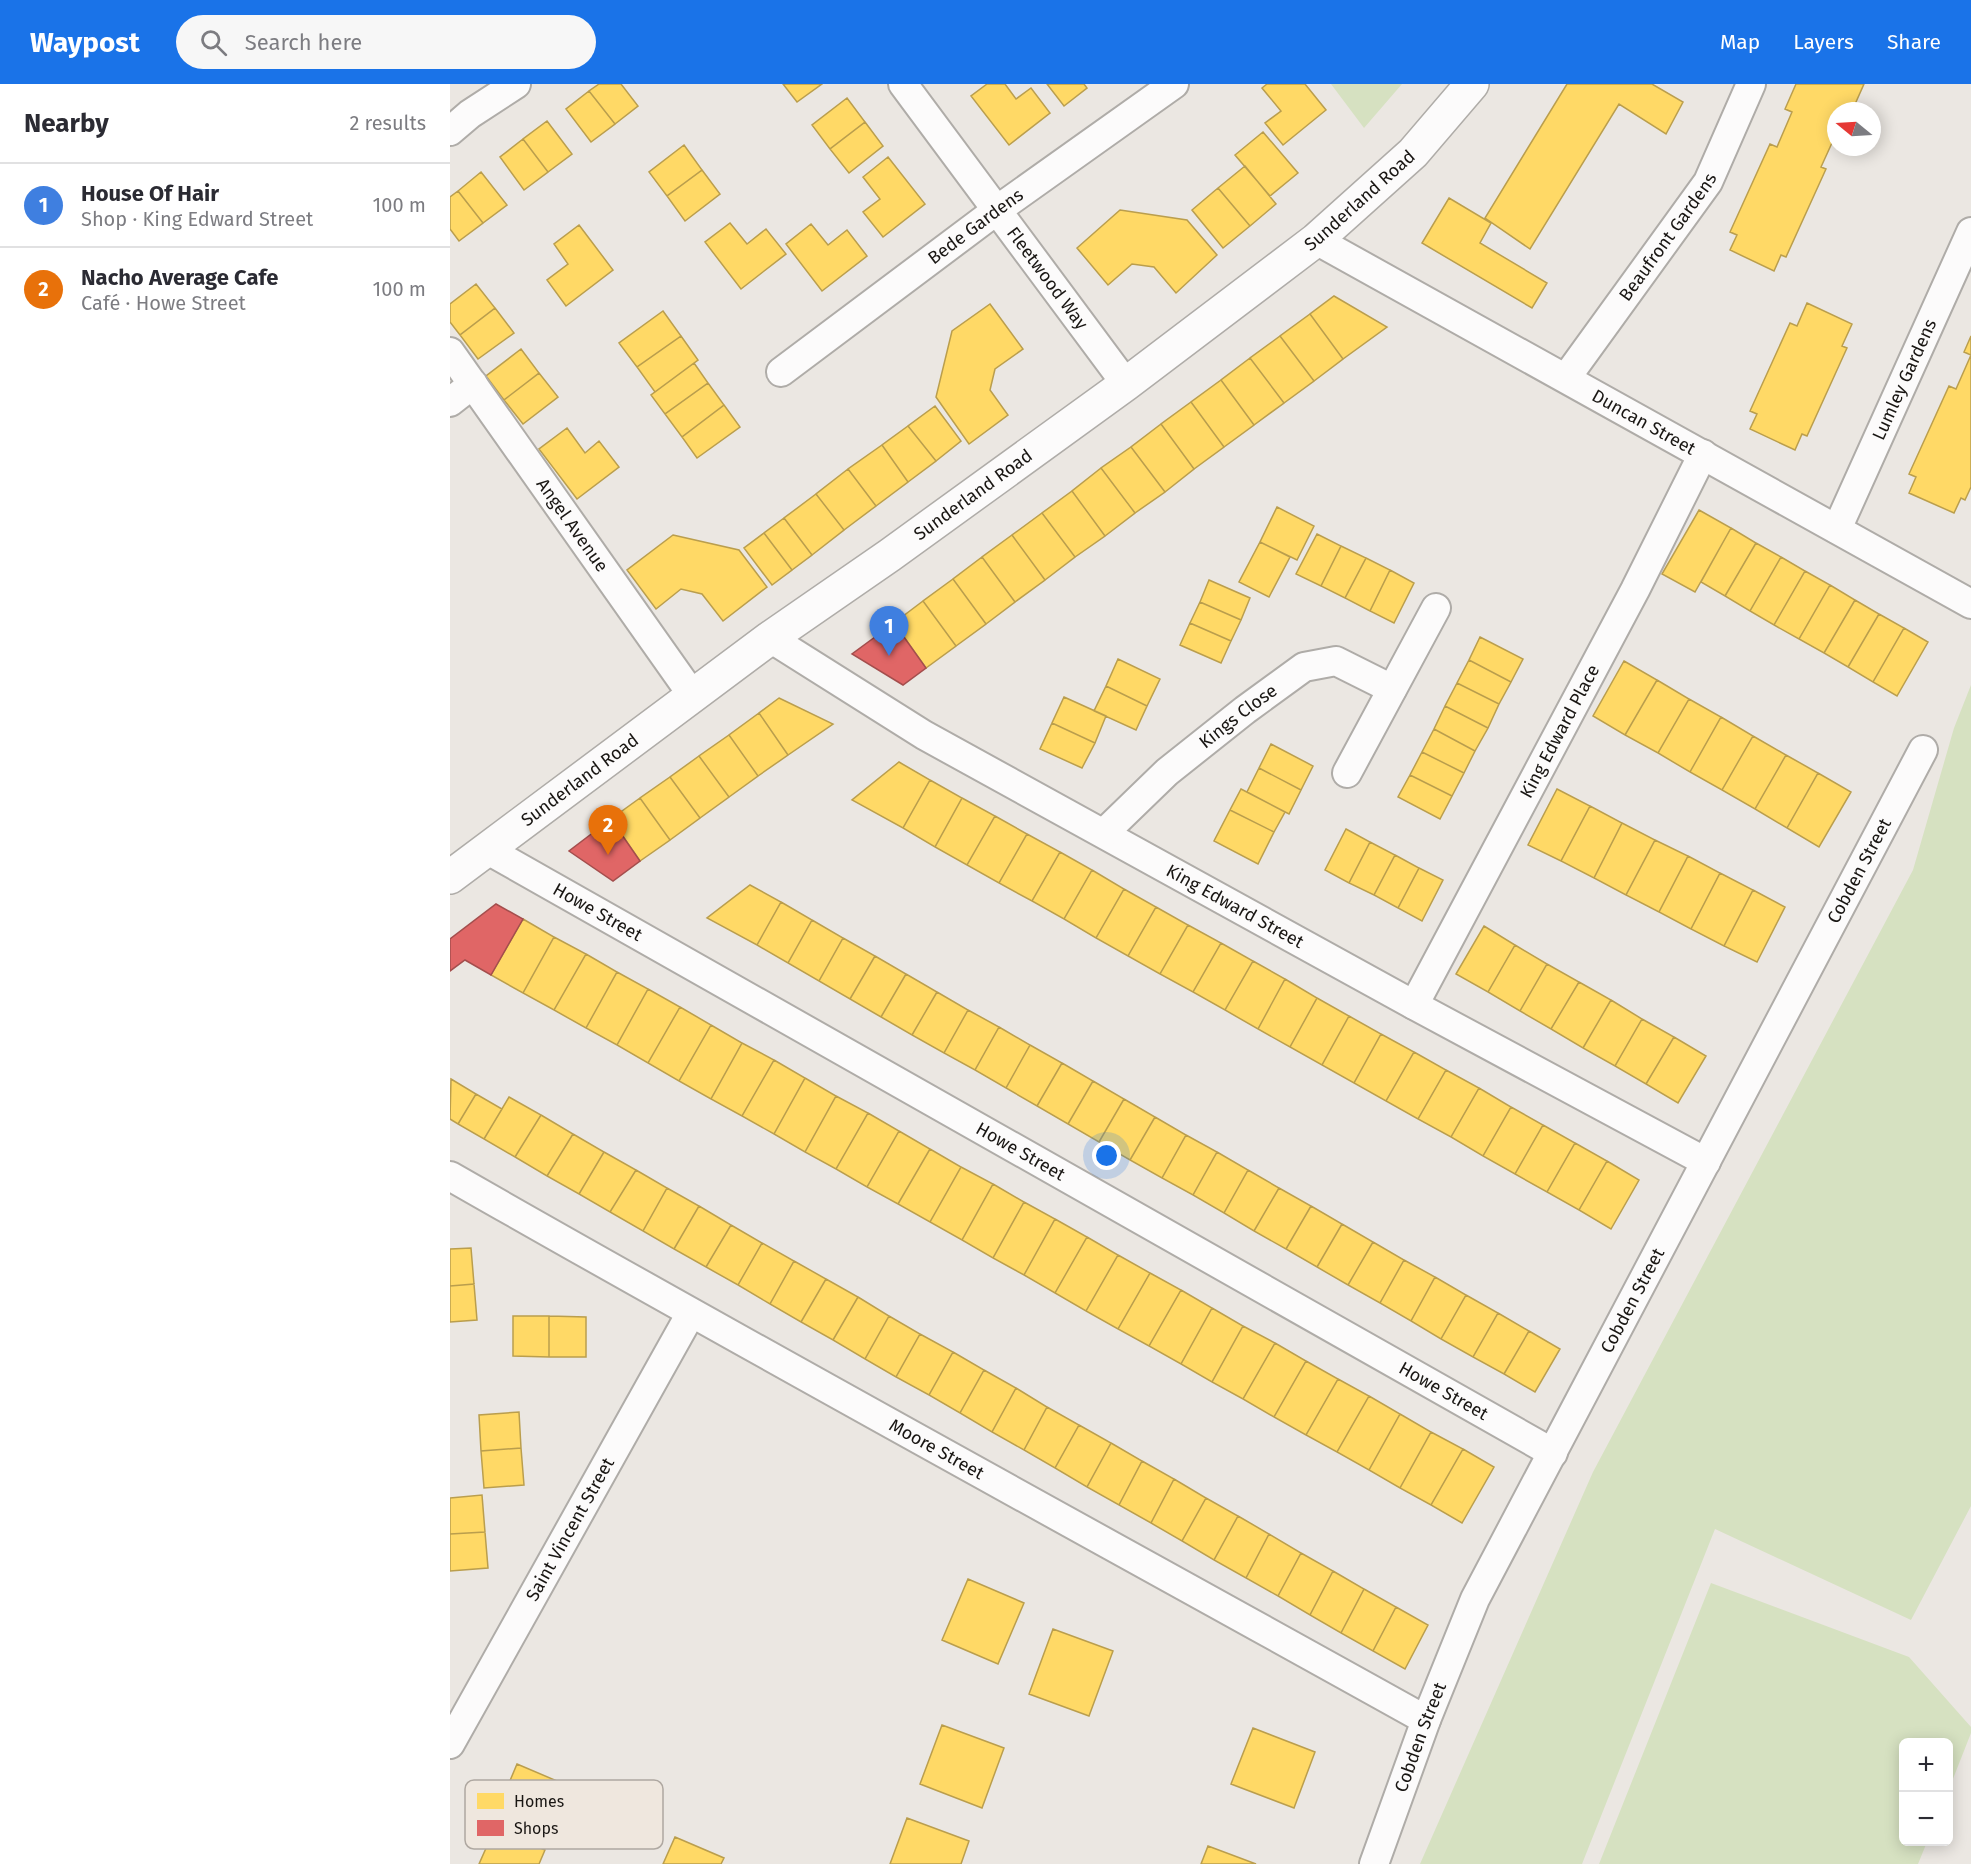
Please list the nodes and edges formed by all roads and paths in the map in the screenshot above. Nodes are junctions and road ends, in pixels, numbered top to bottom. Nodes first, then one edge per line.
1 (516, 84) edge
2 (903, 84) edge
3 (1174, 84) edge
4 (1472, 84) edge
5 (1751, 84) edge
6 (450, 132) edge
7 (997, 210) junction
8 (1971, 232) edge
9 (1316, 240) junction
10 (450, 352) edge
11 (781, 372) dead end
12 (1566, 378) junction
13 (473, 384) junction
14 (1126, 384) junction
15 (450, 402) edge
16 (1703, 454) junction
17 (1837, 529) junction
18 (1971, 604) edge
19 (1436, 608) dead end
20 (770, 638) junction
21 (1392, 689) junction
22 (693, 696) junction
23 (1923, 750) dead end
24 (1347, 773) dead end
25 (1104, 833) junction
26 (488, 850) junction
27 (450, 877) edge
28 (1413, 1005) junction
29 (1706, 1162) junction
30 (450, 1176) edge
31 (691, 1313) junction
32 (1552, 1453) junction
33 (1426, 1720) junction
34 (450, 1744) edge
35 (1374, 1864) edge

1 - 6 street
2 - 7 street, Fleetwood Way
3 - 7 street, Bede Gardens
4 - 9 main road, Sunderland Road
5 - 12 street, Beaufront Gardens
7 - 11 street, Bede Gardens
7 - 14 street, Fleetwood Way
8 - 17 street, Lumley Gardens
9 - 12 street, Duncan Street
9 - 14 main road, Sunderland Road
10 - 13 street, Angel Avenue
12 - 16 street, Duncan Street
13 - 15 street
13 - 22 street, Angel Avenue
14 - 20 main road, Sunderland Road
16 - 17 street, Duncan Street
16 - 28 street, King Edward Place
17 - 18 street, Duncan Street
19 - 21 street
20 - 22 main road, Sunderland Road
20 - 25 street, King Edward Street
21 - 24 street
21 - 25 street, Kings Close
22 - 26 main road, Sunderland Road
23 - 29 street, Cobden Street
25 - 28 street, King Edward Street
26 - 27 main road, Sunderland Road
26 - 32 street, Howe Street
28 - 29 street, King Edward Street
29 - 32 street, Cobden Street
30 - 31 street, Moore Street
31 - 33 street, Moore Street
31 - 34 street, Saint Vincent Street
32 - 33 street, Cobden Street
33 - 35 street, Cobden Street

